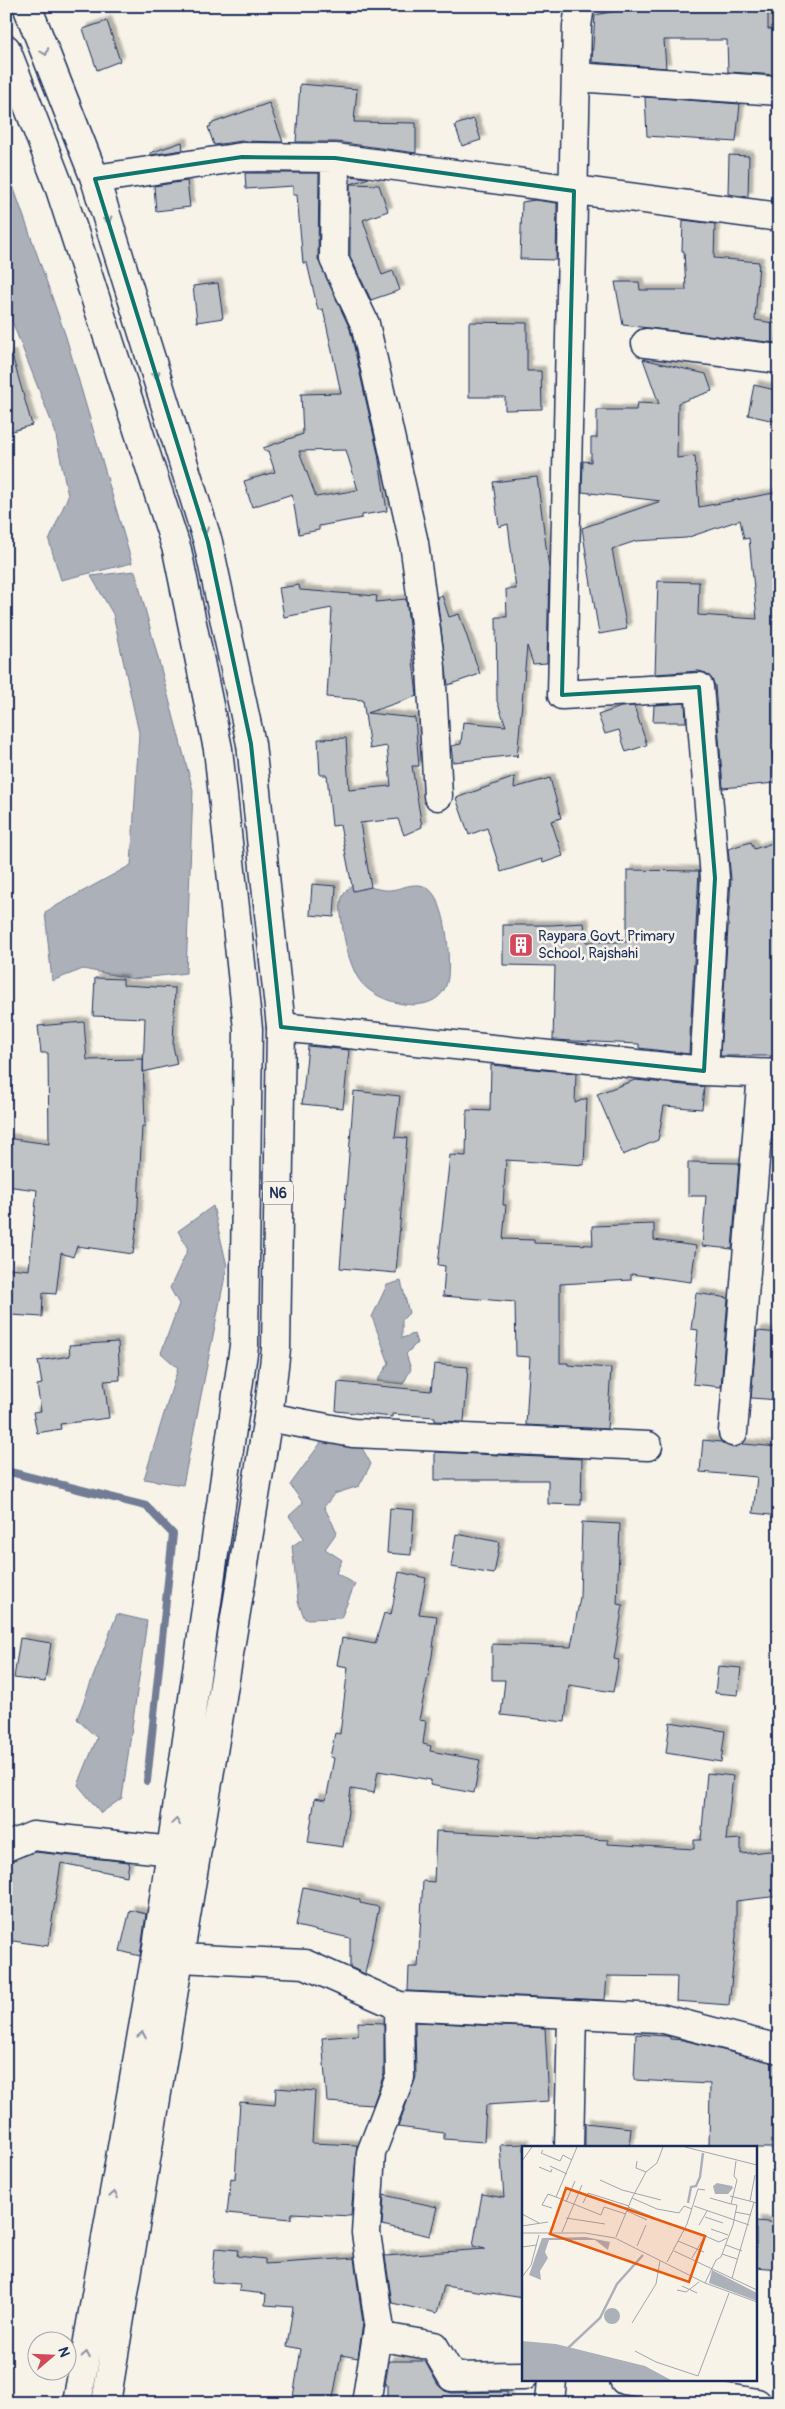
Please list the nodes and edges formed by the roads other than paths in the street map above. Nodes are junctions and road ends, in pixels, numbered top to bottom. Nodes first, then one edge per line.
1 (27, 6) edge
2 (580, 6) edge
3 (6, 49) edge
4 (576, 77) junction
5 (779, 91) edge
6 (335, 158) junction
7 (95, 179) junction
8 (574, 192) junction
9 (779, 217) edge
10 (646, 343) dead end
11 (779, 360) edge
12 (438, 796) dead end
13 (281, 1028) junction
14 (704, 1071) junction
15 (770, 1074) edge
16 (268, 1417) junction
17 (733, 1432) dead end
18 (648, 1446) dead end
19 (6, 1847) edge
20 (172, 1852) junction
21 (179, 1958) junction
22 (399, 2006) junction
23 (572, 2014) junction
24 (779, 2049) edge
25 (569, 2146) edge
26 (377, 2336) junction
27 (522, 2376) edge
28 (552, 2382) edge
29 (636, 2382) edge
30 (77, 2403) edge
31 (106, 2403) edge
32 (366, 2403) edge
33 (550, 2403) edge
34 (757, 2403) edge

1 -> 7 main road, N6
2 - 4 main road
20 -> 3 main road, N6
4 - 5 main road
4 - 8 main road
6 - 7 main road
6 - 8 main road
6 - 12 main road
7 -> 13 main road, N6
8 - 9 main road
8 - 14 main road
10 - 11 main road
13 - 14 main road
13 - 16 main road, N6
14 - 15 main road
15 - 17 main road
16 - 18 main road
16 - 21 main road, N6
19 - 20 main road
30 -> 20 main road, N6
21 - 22 main road
21 - 31 main road, N6
22 - 23 main road
22 - 26 main road
23 - 24 main road
23 - 25 main road
26 - 27 main road
26 - 32 main road
28 - 33 main road
29 - 34 main road

